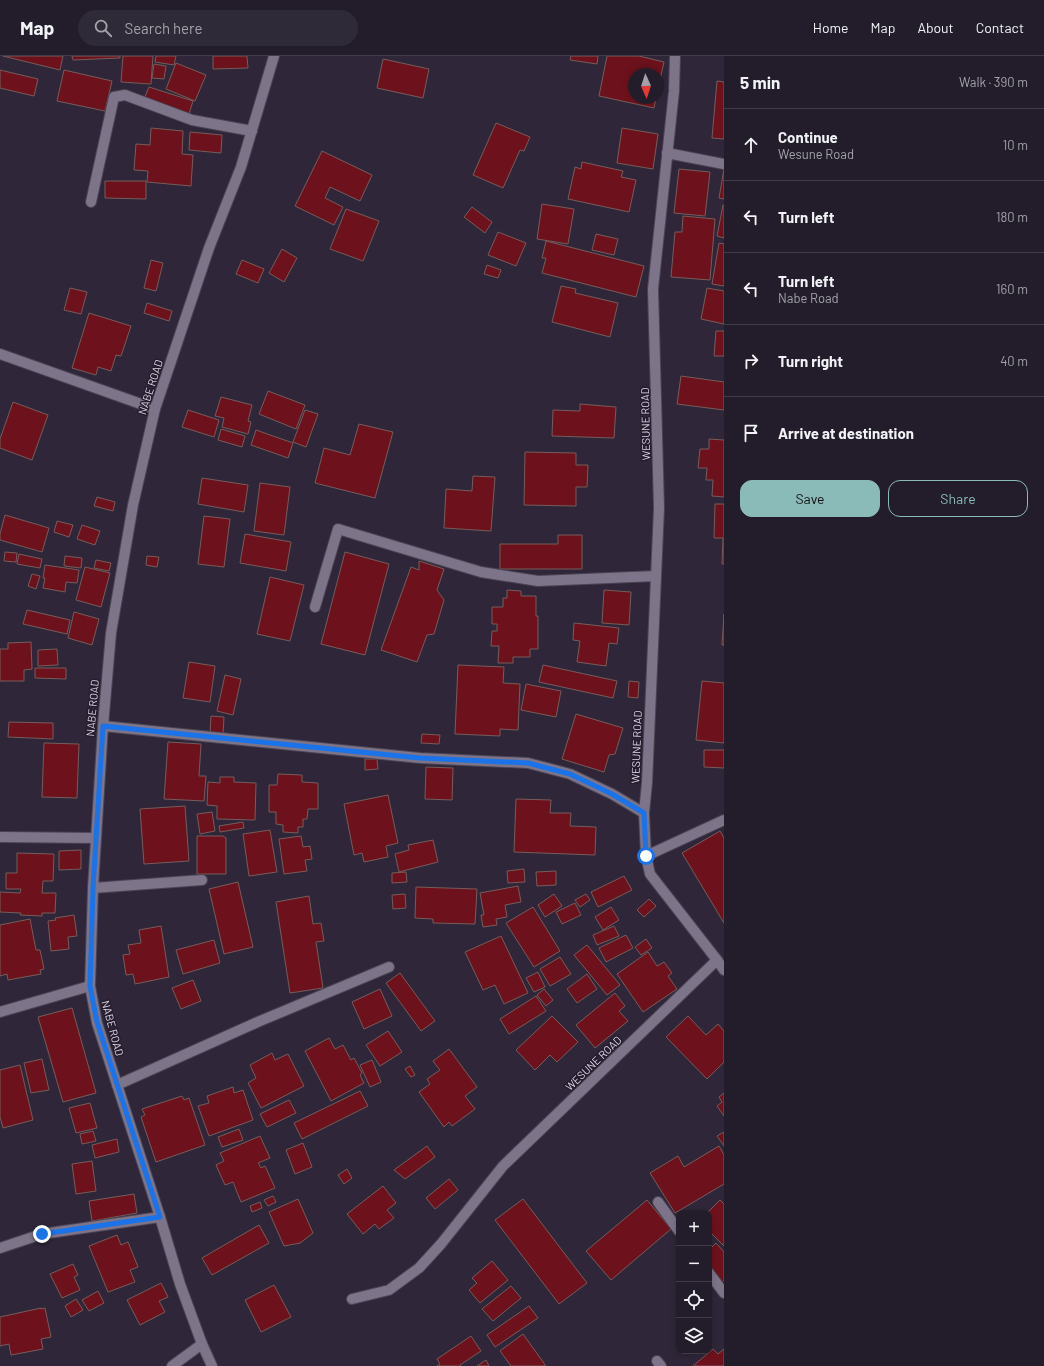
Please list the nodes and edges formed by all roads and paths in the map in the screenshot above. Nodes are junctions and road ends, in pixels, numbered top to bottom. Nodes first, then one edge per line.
1 (274, 56) edge
2 (675, 56) edge
3 (252, 131) junction
4 (667, 153) junction
5 (724, 164) edge
6 (91, 202) dead end
7 (0, 354) edge
8 (155, 409) junction
9 (656, 576) junction
10 (315, 607) dead end
11 (103, 726) junction
12 (644, 813) junction
13 (724, 820) edge
14 (0, 837) edge
15 (96, 838) junction
16 (646, 856) junction
17 (202, 880) dead end
18 (93, 888) junction
19 (717, 960) junction
20 (389, 967) dead end
21 (724, 970) edge
22 (90, 986) junction
23 (0, 1012) edge
24 (117, 1085) junction
25 (658, 1202) dead end
26 (160, 1217) junction
27 (676, 1227) edge
28 (0, 1248) edge
29 (712, 1277) edge
30 (724, 1293) edge
31 (352, 1299) dead end
32 (202, 1344) junction
33 (172, 1366) edge
34 (212, 1366) edge

1 - 3 street, NABE ROAD
2 - 4 street, WESUNE ROAD
3 - 6 street
3 - 8 street, NABE ROAD
4 - 5 street
4 - 9 street, WESUNE ROAD
7 - 8 street
8 - 11 street, NABE ROAD
9 - 10 street
9 - 12 street, WESUNE ROAD
11 - 12 street
11 - 15 street, NABE ROAD
12 - 16 street, WESUNE ROAD
13 - 16 street
14 - 15 street
15 - 18 street, NABE ROAD
16 - 19 street, WESUNE ROAD
17 - 18 street
18 - 22 street, NABE ROAD
19 - 21 street
19 - 31 street, WESUNE ROAD
20 - 24 street
22 - 23 street
22 - 24 street, NABE ROAD
24 - 26 street, NABE ROAD
25 - 27 street
26 - 28 street
26 - 32 street, NABE ROAD
29 - 30 street
32 - 33 street
32 - 34 street, NABE ROAD

